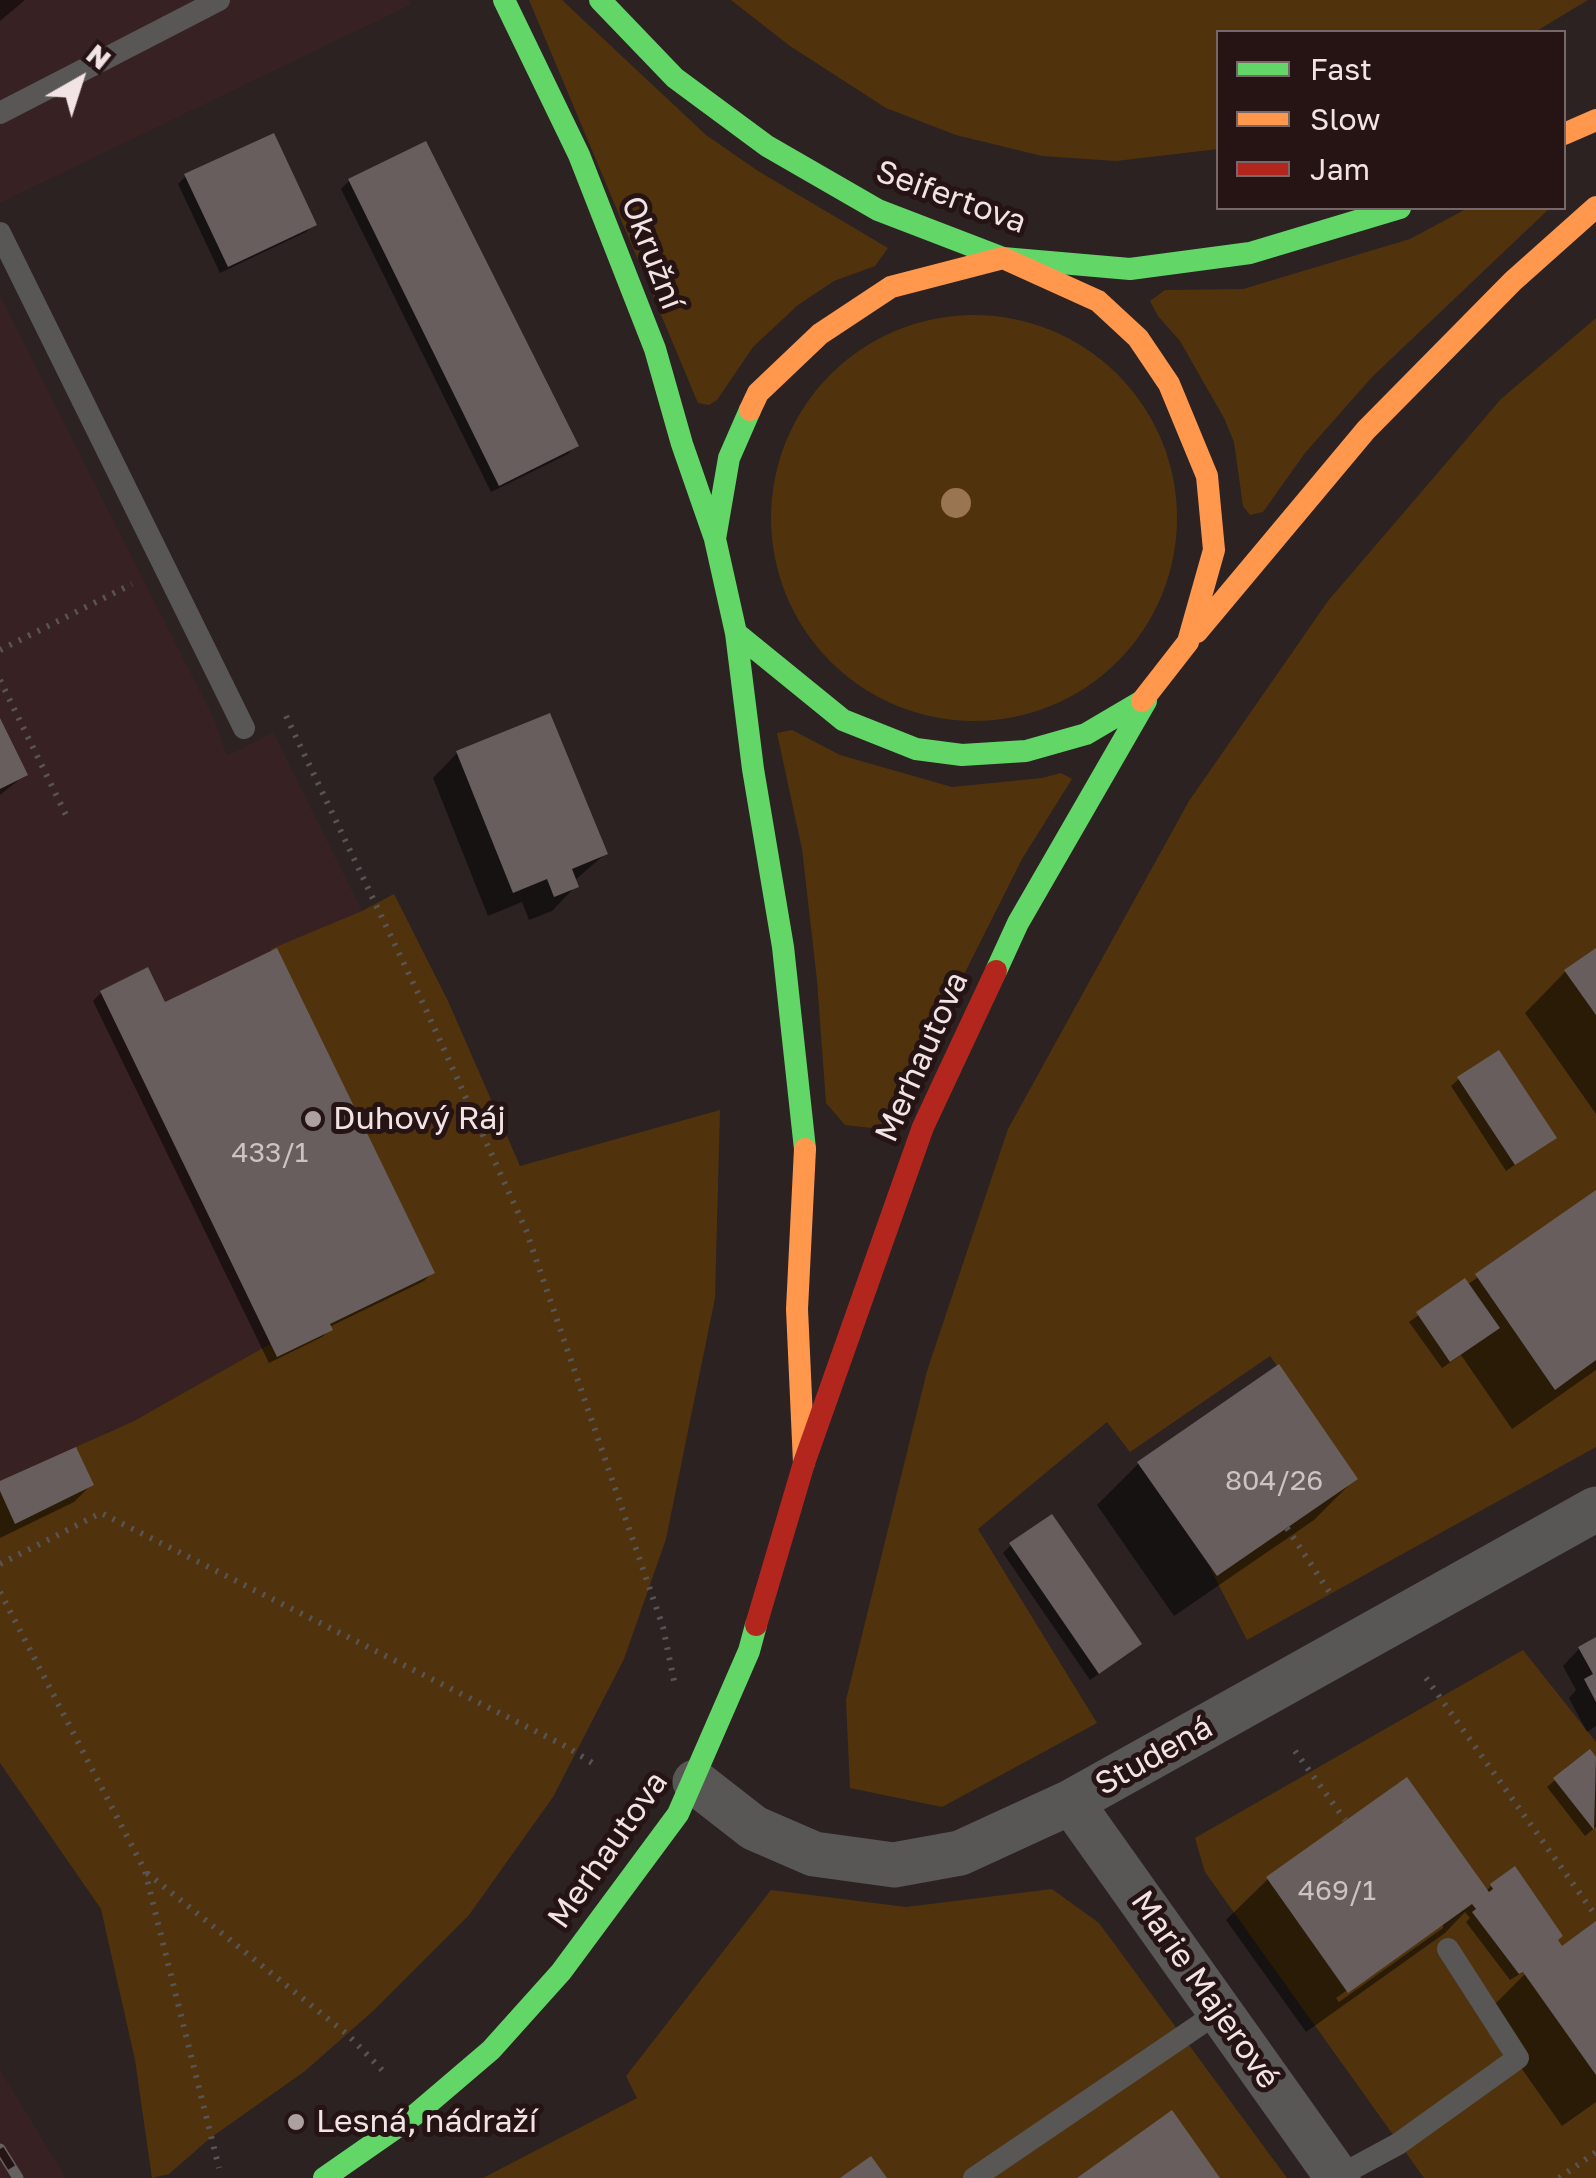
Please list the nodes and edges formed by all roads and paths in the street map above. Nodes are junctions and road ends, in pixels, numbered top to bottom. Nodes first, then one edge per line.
1 (219, 0) edge
2 (504, 0) edge
3 (600, 0) edge
4 (0, 113) edge
5 (1596, 120) edge
6 (1566, 133) edge
7 (1596, 207) edge
8 (1393, 210) edge
9 (0, 233) edge
10 (1003, 258) junction
11 (715, 539) junction
12 (165, 568) junction
13 (736, 633) junction
14 (1188, 642) junction
15 (0, 650) edge
16 (0, 680) edge
17 (1147, 698) junction
18 (244, 728) joint
19 (66, 814) dead end
20 (804, 1463) junction
21 (1596, 1509) edge
22 (1287, 1528) dead end
23 (0, 1564) edge
24 (0, 1592) edge
25 (1330, 1593) dead end
26 (1426, 1678) dead end
27 (674, 1685) dead end
28 (1295, 1752) dead end
29 (597, 1766) dead end
30 (694, 1782) junction
31 (1071, 1802) junction
32 (1346, 1820) dead end
33 (145, 1871) junction
34 (1596, 1916) edge
35 (1448, 1950) dead end
36 (1220, 2011) junction
37 (384, 2072) dead end
38 (1596, 2152) edge
39 (219, 2168) dead end
40 (336, 2175) edge
41 (974, 2178) edge
42 (1337, 2178) edge
43 (1559, 2178) edge

1 - 4 lane
2 - 11 street, Okružní
3 - 10 street, Seifertova
5 - 6 street
7 - 14 street
8 - 10 street, Seifertova
9 - 12 lane
10 - 11 street
10 - 14 street
11 - 13 street, Okružní
12 - 15 path
12 - 18 lane
13 - 17 street
13 - 20 street, Merhautova
14 - 17 street, Merhautova
16 - 19 path
17 - 20 street, Merhautova
18 - 27 path
20 - 30 street, Merhautova
21 - 31 street, Studená
22 - 25 path
23 - 29 path
24 - 33 path
26 - 34 path
28 - 32 path
30 - 31 street, Studená
30 - 40 street, Merhautova
31 - 36 street, Marie Majerové
33 - 37 path
33 - 39 path
35 - 42 lane
36 - 41 lane
36 - 42 street, Marie Majerové
38 - 43 path

